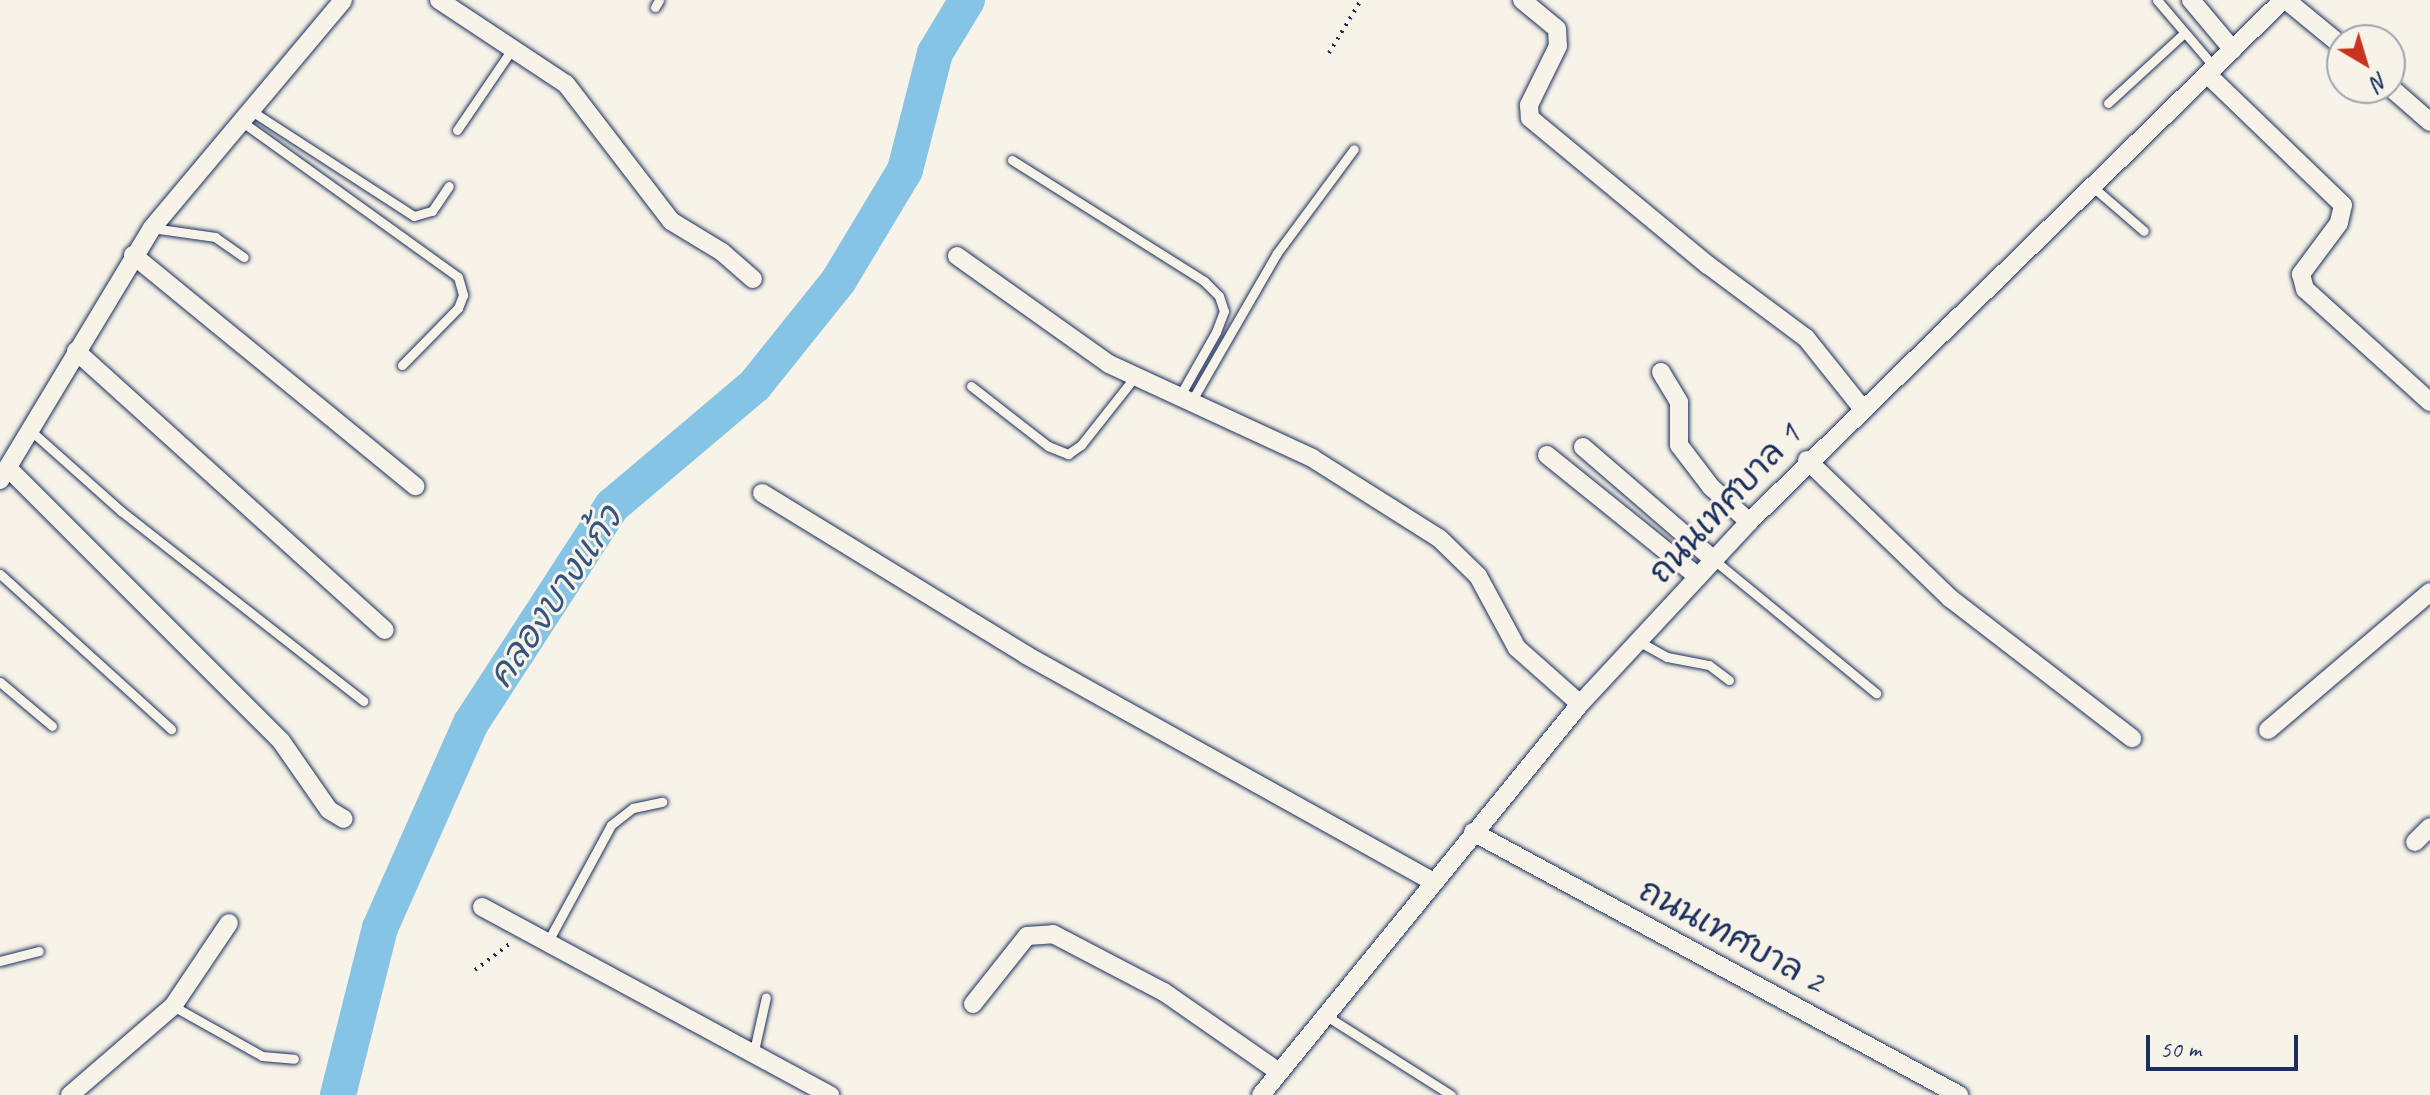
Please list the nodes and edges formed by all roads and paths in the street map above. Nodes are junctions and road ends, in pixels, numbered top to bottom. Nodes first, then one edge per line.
1 (343, 0) edge
2 (439, 0) edge
3 (1361, 0) edge
4 (1522, 0) edge
5 (2157, 0) edge
6 (2191, 0) edge
7 (2284, 0) edge
8 (2326, 33) edge
9 (2183, 34) junction
10 (512, 49) junction
11 (2233, 50) junction
12 (1329, 53) dead end
13 (2211, 71) junction
14 (2406, 101) edge
15 (2108, 103) dead end
16 (245, 115) junction
17 (2430, 122) edge
18 (457, 130) dead end
19 (1354, 149) dead end
20 (1012, 160) dead end
21 (449, 186) dead end
22 (2093, 187) junction
23 (152, 228) junction
24 (2144, 231) dead end
25 (133, 255) junction
26 (957, 256) dead end
27 (244, 257) dead end
28 (753, 279) dead end
29 (76, 351) junction
30 (402, 365) dead end
31 (1661, 372) dead end
32 (1134, 378) junction
33 (971, 386) dead end
34 (1185, 399) junction
35 (2430, 402) edge
36 (1862, 408) junction
37 (30, 430) junction
38 (1583, 447) dead end
39 (1547, 455) dead end
40 (1807, 460) junction
41 (4, 474) edge
42 (415, 486) dead end
43 (762, 493) dead end
44 (1749, 522) junction
45 (1714, 560) junction
46 (0, 574) edge
47 (1698, 577) junction
48 (2430, 592) edge
49 (385, 630) dead end
50 (1638, 641) junction
51 (1729, 680) dead end
52 (0, 682) edge
53 (1876, 693) dead end
54 (363, 701) dead end
55 (1580, 704) junction
56 (52, 726) dead end
57 (171, 729) dead end
58 (2268, 730) dead end
59 (2132, 738) dead end
60 (662, 802) dead end
61 (344, 819) dead end
62 (2430, 827) edge
63 (1473, 832) junction
64 (2415, 842) dead end
65 (1432, 881) junction
66 (482, 907) dead end
67 (229, 923) dead end
68 (527, 931) junction
69 (547, 943) junction
70 (39, 951) dead end
71 (0, 961) edge
72 (475, 970) dead end
73 (766, 997) dead end
74 (973, 1004) dead end
75 (173, 1006) junction
76 (1325, 1015) junction
77 (753, 1055) junction
78 (294, 1059) dead end
79 (1279, 1072) junction
80 (70, 1095) edge
81 (830, 1095) edge
82 (1261, 1095) edge
83 (1451, 1095) edge
84 (1959, 1095) edge

1 - 16 street
2 - 10 street
3 - 12 path
4 - 36 street
5 - 9 lane
6 - 11 street
7 - 8 street
7 - 11 street, ถนนเทศบาล 1
9 - 13 lane
9 - 15 lane
10 - 18 lane
10 - 28 street
11 - 13 street, ถนนเทศบาล 1
13 - 22 street, ถนนเทศบาล 1
13 - 35 street
14 - 17 street
16 - 21 lane
16 - 23 street
16 - 30 lane
19 - 34 lane
20 - 34 lane
22 - 24 lane
22 - 36 street, ถนนเทศบาล 1
23 - 25 street
23 - 27 lane
25 - 29 street
25 - 42 street
26 - 32 street
29 - 37 street
29 - 49 street
31 - 44 street
32 - 33 lane
32 - 34 street
34 - 55 street
36 - 40 street, ถนนเทศบาล 1
37 - 41 street
37 - 54 lane
38 - 45 street
39 - 47 street
40 - 44 street, ถนนเทศบาล 1
40 - 59 street
41 - 61 street
43 - 65 street
44 - 45 street, ถนนเทศบาล 1
45 - 47 street, ถนนเทศบาล 1
45 - 53 lane
46 - 57 lane
47 - 50 street, ถนนเทศบาล 1
48 - 58 street
50 - 51 lane
50 - 55 street, ถนนเทศบาล 1
52 - 56 lane
55 - 63 street, ถนนเทศบาล 1
60 - 69 lane
62 - 64 street
63 - 65 street, ถนนเทศบาล 1
63 - 84 street, ถนนเทศบาล 2
65 - 76 street, ถนนเทศบาล 1
66 - 68 street
67 - 75 street
68 - 69 street
68 - 72 path
69 - 77 street
70 - 71 lane
73 - 77 lane
74 - 79 street
75 - 78 lane
75 - 80 street
76 - 79 street, ถนนเทศบาล 1
76 - 83 lane
77 - 81 street
79 - 82 street, ถนนเทศบาล 1

